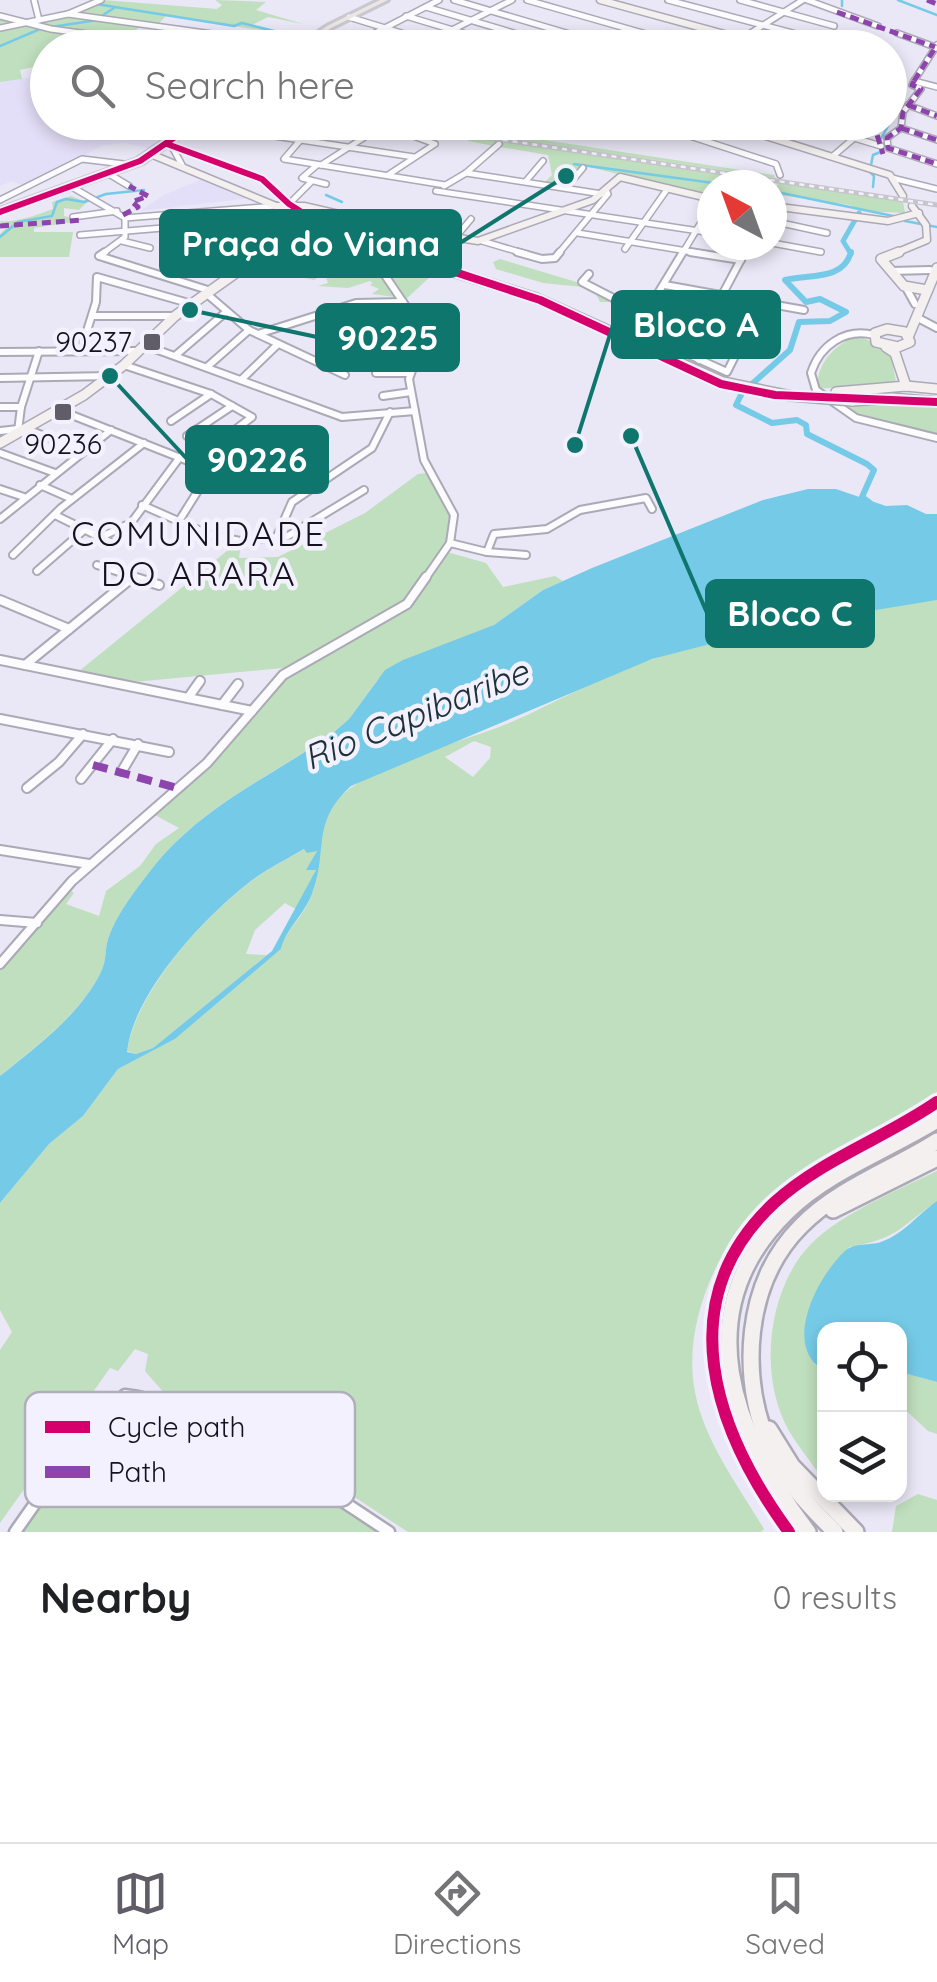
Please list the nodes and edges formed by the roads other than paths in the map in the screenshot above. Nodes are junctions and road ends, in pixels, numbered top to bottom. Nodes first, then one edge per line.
1 (34, 0) edge
2 (76, 0) edge
3 (101, 0) edge
4 (385, 0) edge
5 (440, 0) edge
6 (454, 0) edge
7 (512, 0) edge
8 (527, 0) edge
9 (600, 0) edge
10 (668, 0) edge
11 (740, 0) edge
12 (805, 0) edge
13 (87, 6) junction
14 (426, 6) junction
15 (491, 11) junction
16 (784, 12) junction
17 (68, 14) junction
18 (0, 16) edge
19 (349, 16) junction
20 (406, 16) junction
21 (39, 20) junction
22 (472, 20) junction
23 (30, 22) junction
24 (762, 26) junction
25 (834, 26) dead end
26 (878, 26) dead end
27 (383, 27) junction
28 (0, 28) edge
29 (63, 30) edge
30 (180, 30) edge
31 (326, 30) edge
32 (378, 30) edge
33 (393, 30) edge
34 (452, 30) joint
35 (507, 30) edge
36 (558, 30) edge
37 (632, 30) edge
38 (709, 30) edge
39 (756, 30) edge
40 (779, 30) edge
41 (907, 36) edge
42 (936, 46) edge
43 (914, 81) junction
44 (937, 87) edge
45 (908, 106) joint
46 (937, 116) edge
47 (907, 130) edge
48 (173, 140) edge
49 (300, 140) joint
50 (361, 140) edge
51 (420, 140) edge
52 (702, 140) edge
53 (777, 140) edge
54 (853, 140) edge
55 (858, 140) edge
56 (887, 140) edge
57 (937, 140) edge
58 (170, 142) junction
59 (499, 144) dead end
60 (885, 147) junction
61 (348, 148) junction
62 (153, 155) junction
63 (833, 156) junction
64 (414, 158) junction
65 (543, 161) dead end
66 (937, 164) edge
67 (132, 165) junction
68 (320, 165) junction
69 (182, 166) junction
70 (583, 168) dead end
71 (780, 170) edge
72 (110, 174) junction
73 (466, 174) junction
74 (388, 175) junction
75 (891, 177) junction
76 (312, 181) junction
77 (526, 181) junction
78 (326, 184) dead end
79 (445, 185) junction
80 (129, 186) dead end
81 (72, 187) junction
82 (567, 187) junction
83 (668, 188) junction
84 (937, 189) edge
85 (604, 192) junction
86 (903, 196) dead end
87 (697, 197) edge
88 (0, 200) edge
89 (289, 204) junction
90 (276, 206) junction
91 (787, 208) edge
92 (567, 209) junction
93 (0, 212) edge
94 (594, 213) junction
95 (122, 215) junction
96 (73, 217) dead end
97 (281, 218) junction
98 (471, 219) dead end
99 (83, 220) dead end
100 (644, 222) junction
101 (787, 225) edge
102 (697, 230) joint
103 (332, 231) junction
104 (127, 232) junction
105 (578, 232) junction
106 (827, 234) dead end
107 (80, 235) dead end
108 (455, 238) junction
109 (482, 240) junction
110 (122, 241) junction
111 (630, 242) junction
112 (787, 246) edge
113 (150, 248) dead end
114 (625, 249) dead end
115 (684, 251) junction
116 (820, 252) dead end
117 (697, 253) edge
118 (740, 260) edge
119 (934, 269) edge
120 (891, 271) junction
121 (589, 274) dead end
122 (937, 279) edge
123 (665, 284) junction
124 (904, 286) junction
125 (931, 290) edge
126 (210, 293) junction
127 (722, 294) junction
128 (403, 302) junction
129 (762, 302) junction
130 (192, 304) junction
131 (915, 304) dead end
132 (804, 310) dead end
133 (226, 312) junction
134 (632, 314) junction
135 (92, 316) junction
136 (174, 316) junction
137 (414, 318) junction
138 (916, 320) junction
139 (375, 324) dead end
140 (645, 328) junction
141 (888, 328) junction
142 (937, 328) edge
143 (249, 330) junction
144 (258, 334) junction
145 (874, 334) junction
146 (614, 335) junction
147 (909, 335) junction
148 (277, 345) junction
149 (141, 348) junction
150 (81, 350) junction
151 (899, 350) junction
152 (39, 351) junction
153 (393, 351) dead end
154 (419, 351) junction
155 (0, 352) edge
156 (176, 355) junction
157 (699, 360) junction
158 (124, 365) junction
159 (207, 366) junction
160 (376, 373) dead end
161 (410, 373) junction
162 (345, 375) dead end
163 (110, 376) junction
164 (0, 378) edge
165 (29, 378) junction
166 (241, 380) junction
167 (906, 386) junction
168 (411, 392) junction
169 (211, 394) junction
170 (837, 394) junction
171 (937, 395) edge
172 (382, 396) dead end
173 (792, 396) junction
174 (232, 406) junction
175 (0, 407) edge
176 (21, 407) junction
177 (59, 410) junction
178 (415, 411) junction
179 (390, 412) junction
180 (171, 421) dead end
181 (0, 430) edge
182 (20, 430) junction
183 (111, 430) junction
184 (187, 436) dead end
185 (937, 438) edge
186 (0, 443) edge
187 (144, 443) junction
188 (215, 445) dead end
189 (82, 451) junction
190 (0, 454) edge
191 (180, 457) junction
192 (55, 473) junction
193 (40, 485) junction
194 (0, 489) edge
195 (364, 490) dead end
196 (24, 496) junction
197 (72, 499) junction
198 (142, 505) junction
199 (652, 508) dead end
200 (55, 515) junction
201 (0, 519) edge
202 (179, 521) junction
203 (83, 532) junction
204 (278, 534) junction
205 (99, 538) junction
206 (450, 543) junction
207 (114, 544) dead end
208 (487, 552) junction
209 (13, 555) dead end
210 (526, 555) dead end
211 (52, 559) junction
212 (65, 564) dead end
213 (97, 565) dead end
214 (37, 571) dead end
215 (133, 577) junction
216 (159, 585) dead end
217 (0, 600) edge
218 (69, 628) junction
219 (0, 660) edge
220 (25, 665) junction
221 (200, 680) dead end
222 (238, 684) dead end
223 (188, 698) junction
224 (222, 704) junction
225 (252, 711) junction
226 (0, 718) edge
227 (83, 734) junction
228 (113, 739) junction
229 (138, 744) junction
230 (169, 752) dead end
231 (122, 771) dead end
232 (23, 777) dead end
233 (80, 779) dead end
234 (36, 782) junction
235 (27, 788) dead end
236 (0, 850) edge
237 (89, 864) junction
238 (0, 920) edge
239 (37, 922) junction
240 (0, 964) edge
241 (937, 1120) edge
242 (937, 1140) edge
243 (937, 1158) edge
244 (802, 1226) junction
245 (756, 1404) junction
246 (33, 1507) edge
247 (349, 1507) edge
248 (15, 1532) edge
249 (389, 1532) edge
250 (808, 1532) edge
251 (835, 1532) edge
252 (856, 1532) edge

1 - 21 street
2 - 13 street
3 - 13 street
4 - 19 main road
5 - 14 street
6 - 15 street
7 - 15 street
8 - 37 street
9 - 38 street
10 - 24 street
11 - 16 street
12 - 16 street
12 - 26 street
13 - 17 street
14 - 20 street
14 - 22 street
15 - 22 street
15 - 36 street
16 - 24 street
16 - 25 street
17 - 21 street
17 - 30 street
18 - 23 street
19 - 27 street
19 - 31 main road
20 - 27 street
20 - 34 street
21 - 23 street
22 - 34 street
22 - 35 street
23 - 28 street
23 - 29 street
24 - 39 street
24 - 40 street
27 - 32 street
27 - 33 street
41 - 42 street
42 - 43 street
43 - 44 street
43 - 45 street
45 - 46 street
47 - 57 street
48 - 58 main road
49 - 61 street
49 - 68 street
50 - 61 street
51 - 64 street
52 - 71 street
53 - 63 street
54 - 63 street
55 - 60 street
56 - 60 street
58 - 62 main road
58 - 69 street
59 - 73 street
60 - 66 street
61 - 64 street
61 - 68 street
62 - 67 main road
62 - 69 street
63 - 75 street
64 - 74 street
65 - 77 street
67 - 72 main road
67 - 88 street
68 - 74 street
68 - 76 street
69 - 90 street
70 - 82 street
72 - 80 street
72 - 81 main road
73 - 77 street
73 - 79 street
74 - 79 street
75 - 84 street
75 - 86 street
76 - 78 street
76 - 89 street
77 - 82 street
79 - 92 street
81 - 93 main road
81 - 95 street
82 - 85 street
83 - 85 street
83 - 87 street
83 - 100 street
85 - 92 street
85 - 94 street
89 - 90 street
89 - 103 street
89 - 108 street
90 - 95 street
90 - 97 street
91 - 120 street
92 - 94 street
92 - 109 street
94 - 100 street
94 - 105 street
95 - 96 street
95 - 99 street
95 - 104 street
97 - 104 street
97 - 126 street
98 - 108 street
100 - 102 street
100 - 111 street
101 - 106 street
102 - 115 street
103 - 128 street
103 - 146 street
104 - 107 street
104 - 110 street
105 - 109 street
105 - 111 street
108 - 109 street
110 - 113 street
110 - 126 street
111 - 114 street
111 - 115 street
112 - 116 street
115 - 117 street
115 - 123 street
118 - 127 street
119 - 120 street
119 - 125 street
120 - 124 street
121 - 134 street
122 - 125 street
123 - 127 street
123 - 134 street
124 - 125 street
124 - 131 street
125 - 138 street
126 - 130 street
126 - 133 street
127 - 129 street
127 - 157 street
128 - 137 street
128 - 144 street
129 - 132 street
129 - 157 street
130 - 135 street
130 - 136 street
133 - 143 street
133 - 156 street
134 - 140 street
135 - 136 street
135 - 150 street
136 - 149 street
137 - 139 street
137 - 154 street
138 - 141 street
138 - 142 street
138 - 147 street
140 - 146 street
140 - 157 street
141 - 145 street
141 - 147 street
143 - 144 street
143 - 159 street
144 - 148 street
145 - 151 street
145 - 185 street
146 - 173 street
147 - 151 street
148 - 162 street
148 - 166 street
149 - 150 street
149 - 156 street
149 - 158 street
150 - 152 street
151 - 167 street
152 - 155 street
152 - 165 street
153 - 154 street
154 - 161 street
156 - 159 street
158 - 163 street
158 - 169 street
159 - 166 street
160 - 161 street
161 - 168 street
163 - 165 street
163 - 177 street
164 - 165 street
165 - 176 street
166 - 179 street
167 - 170 street
167 - 171 street
168 - 172 street
168 - 178 street
169 - 174 street
169 - 180 street
170 - 171 street
170 - 173 street, bridge
171 - 173 street, bridge
174 - 184 street
174 - 188 street
175 - 176 street
176 - 182 street
177 - 182 street
177 - 183 street
178 - 179 street
178 - 206 street
179 - 204 street
181 - 182 street
182 - 186 street
182 - 189 street
183 - 187 street
183 - 189 street
187 - 191 street
187 - 197 street
189 - 192 street
190 - 192 street
191 - 198 street
191 - 202 street
192 - 193 street
193 - 196 street
193 - 197 street
194 - 196 street
195 - 204 street
196 - 201 street
197 - 200 street
198 - 202 street
198 - 205 street
199 - 208 street
200 - 203 street
200 - 209 street
202 - 204 street
203 - 205 street
203 - 211 street
205 - 207 street
206 - 208 street
206 - 225 street
208 - 210 street
211 - 212 street
211 - 214 street
213 - 215 street
215 - 216 street
215 - 218 street
217 - 218 street
218 - 220 street
219 - 220 street
220 - 223 street
221 - 223 street
222 - 224 street
223 - 224 street
224 - 225 street
225 - 237 street
226 - 227 street
227 - 228 street
227 - 234 street
228 - 229 street
228 - 233 street
229 - 230 street
229 - 231 street
232 - 234 street
234 - 235 street
236 - 237 street
237 - 239 street
238 - 239 street
239 - 240 street
241 - 250 street
242 - 244 street
243 - 244 street
244 - 245 street
245 - 251 street
245 - 252 street
246 - 248 street
247 - 249 street

